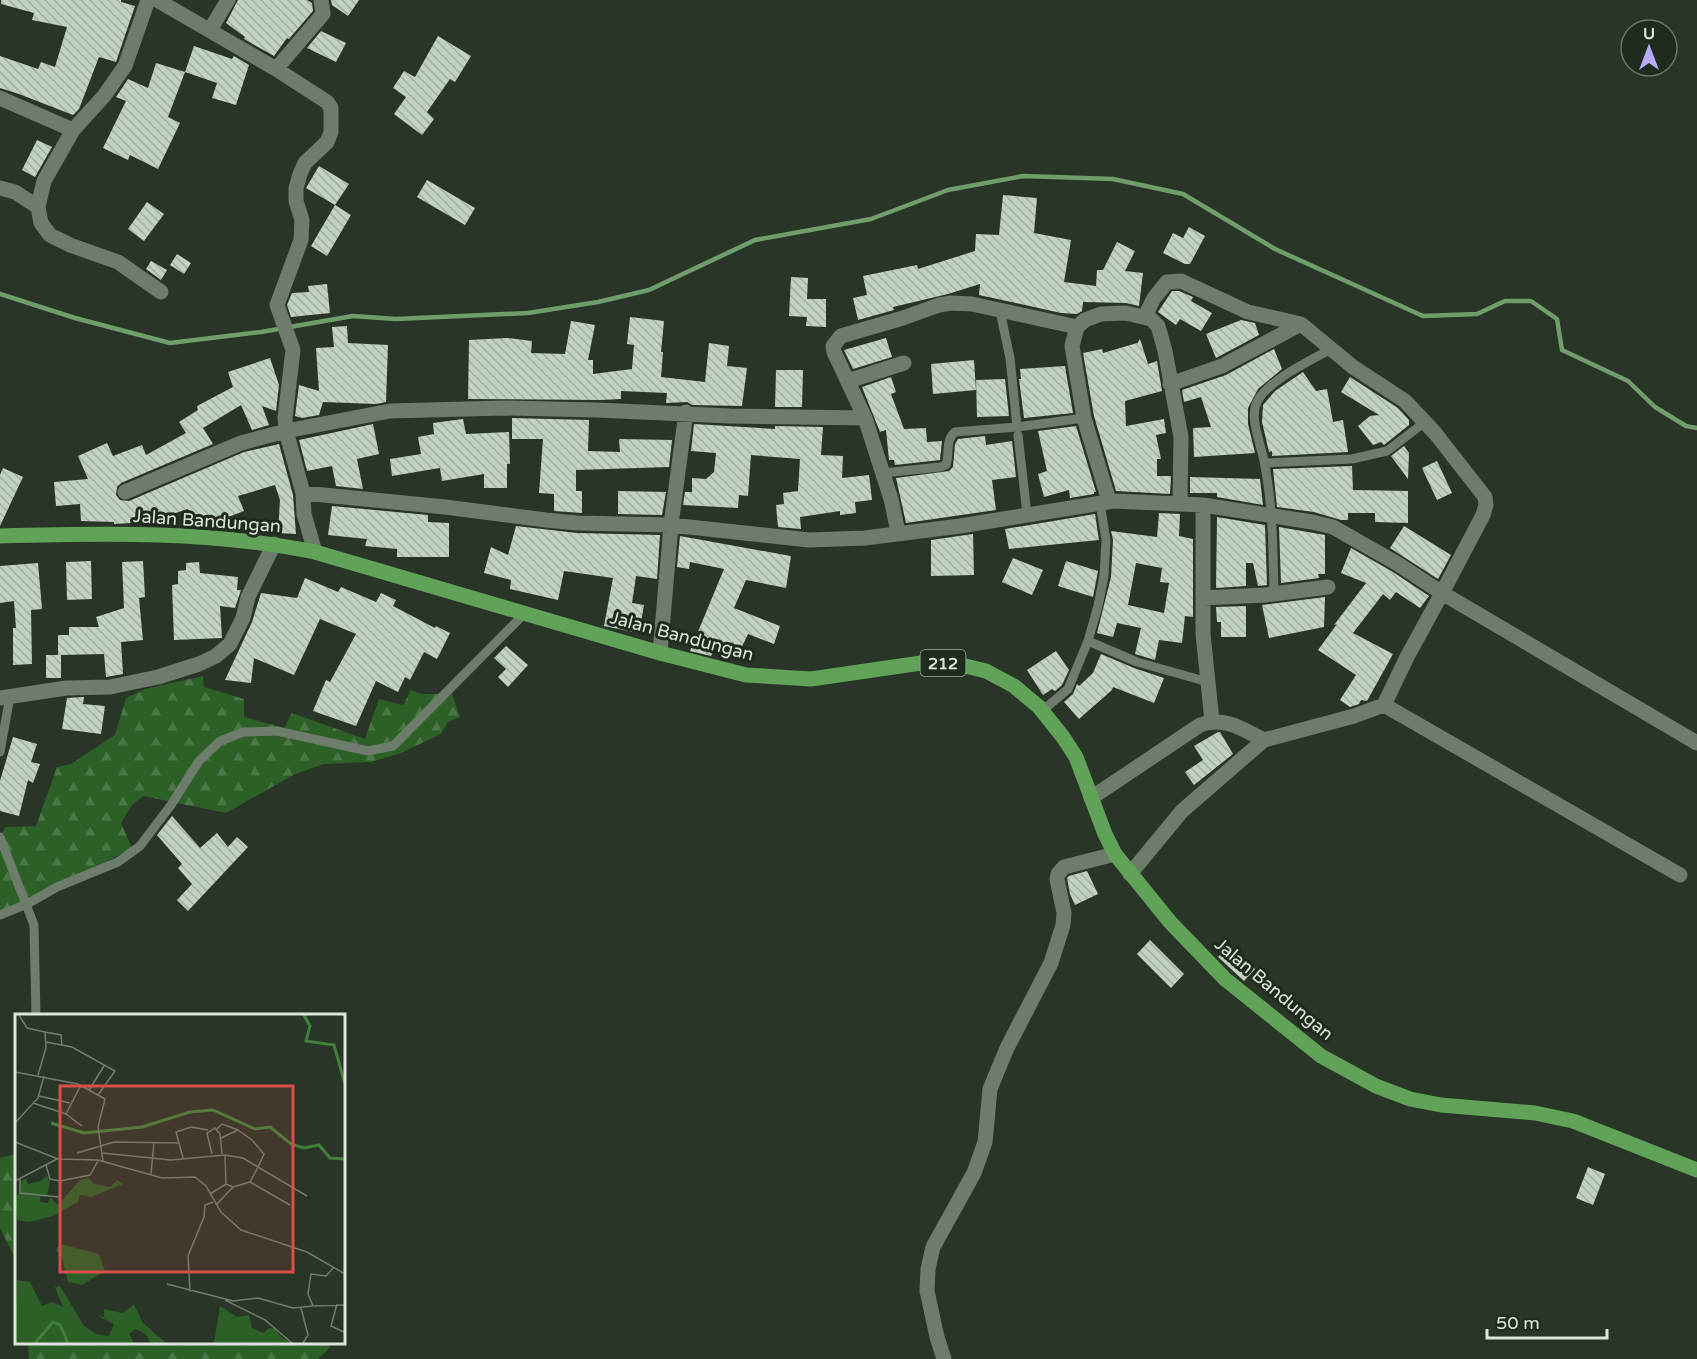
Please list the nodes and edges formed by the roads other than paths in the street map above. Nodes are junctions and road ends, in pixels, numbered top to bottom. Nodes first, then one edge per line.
1 (148, 0) edge
2 (157, 0) edge
3 (228, 0) edge
4 (321, 0) edge
5 (210, 30) junction
6 (276, 69) junction
7 (0, 98) edge
8 (73, 130) junction
9 (0, 188) edge
10 (38, 207) junction
11 (161, 292) dead end
12 (1000, 311) junction
13 (1144, 316) junction
14 (1301, 324) junction
15 (1077, 327) junction
16 (1331, 349) junction
17 (904, 363) dead end
18 (848, 381) junction
19 (1170, 384) junction
20 (686, 412) junction
21 (865, 418) junction
22 (1084, 418) junction
23 (1425, 422) junction
24 (286, 431) junction
25 (1017, 431) junction
26 (1264, 463) junction
27 (883, 474) junction
28 (126, 492) dead end
29 (303, 493) junction
30 (1104, 502) junction
31 (1180, 503) junction
32 (1203, 505) junction
33 (1027, 514) junction
34 (1271, 516) junction
35 (671, 525) junction
36 (898, 532) junction
37 (0, 536) edge
38 (274, 544) junction
39 (315, 552) junction
40 (1328, 587) dead end
41 (1442, 593) junction
42 (1274, 594) junction
43 (1203, 598) junction
44 (525, 613) junction
45 (1088, 641) junction
46 (660, 653) junction
47 (1208, 682) junction
48 (5, 697) edge
49 (1384, 705) junction
50 (1042, 711) junction
51 (1212, 721) junction
52 (1264, 740) junction
53 (1697, 743) edge
54 (0, 752) edge
55 (1091, 798) junction
56 (0, 837) edge
57 (1115, 854) junction
58 (1130, 873) junction
59 (1680, 875) dead end
60 (27, 904) junction
61 (0, 915) edge
62 (36, 1014) edge
63 (1697, 1170) edge
64 (944, 1359) edge

1 - 8 street
2 - 5 street
3 - 5 street
4 - 6 street
5 - 6 street
6 - 24 street
7 - 8 street
8 - 10 street
9 - 10 street
10 - 11 street
12 - 15 street
12 - 18 street
12 - 25 lane
13 - 14 street
13 - 15 street
13 - 19 street
14 - 16 street
14 - 19 street
15 - 22 street
16 - 23 street
16 - 26 lane
17 - 18 street
18 - 21 street
19 - 31 street
20 - 21 street
20 - 24 street
20 - 35 street
21 - 27 street
22 - 25 lane
22 - 30 street
23 - 26 lane
23 - 41 street
24 - 28 street
24 - 29 street
25 - 27 lane
25 - 33 lane
26 - 34 lane
27 - 36 street
29 - 35 street
29 - 39 street
30 - 31 street
30 - 33 street
30 - 45 lane
31 - 32 street
32 - 34 street
32 - 43 street
33 - 36 street
34 - 41 street
34 - 42 lane
35 - 36 street
35 - 46 street
37 - 38 main road, Jalan Bandungan / 212
38 - 39 main road, Jalan Bandungan / 212
38 - 48 street
39 - 44 main road, Jalan Bandungan / 212
40 - 42 street
41 - 49 street
41 - 53 street
42 - 43 street
43 - 47 street
44 - 46 main road, Jalan Bandungan / 212
44 - 60 lane
45 - 47 lane
45 - 50 lane
46 - 50 main road, Jalan Bandungan / 212
47 - 51 street
48 - 54 lane
49 - 52 street
49 - 59 street
50 - 55 main road, Jalan Bandungan / 212
51 - 52 street
51 - 55 street
52 - 58 street
55 - 57 main road, Jalan Bandungan / 212
56 - 60 lane
57 - 58 main road, Jalan Bandungan / 212
57 - 64 street
58 - 63 main road, Jalan Bandungan / 212
60 - 61 lane
60 - 62 lane

